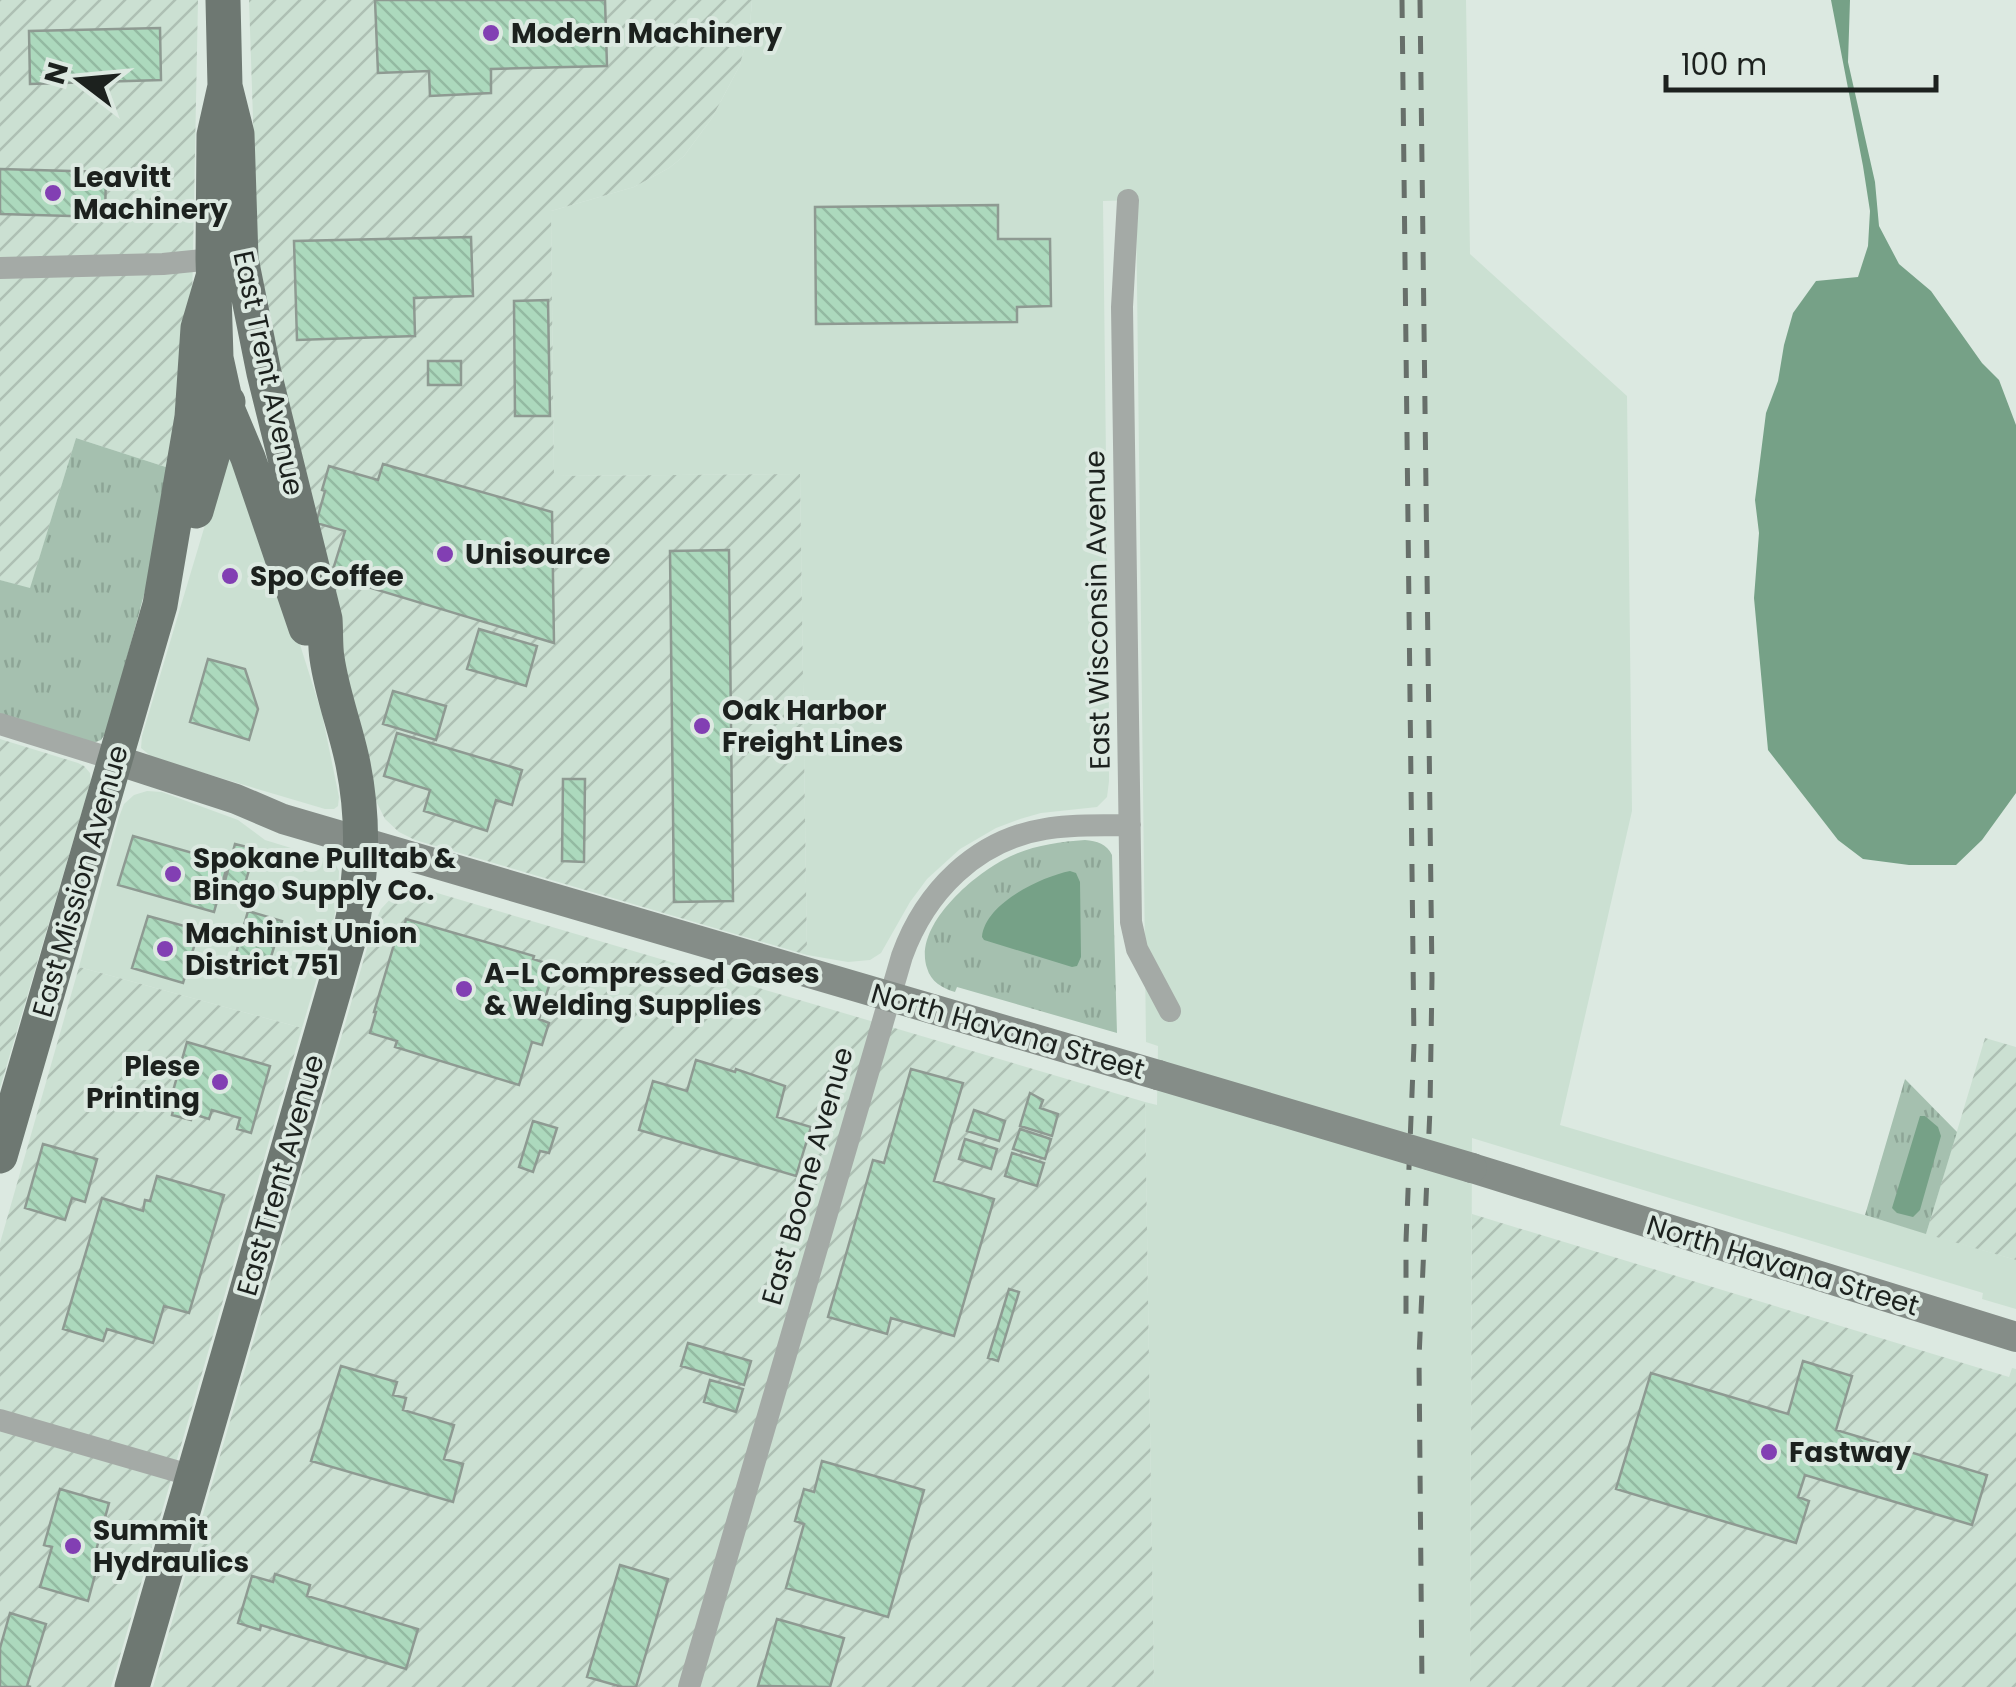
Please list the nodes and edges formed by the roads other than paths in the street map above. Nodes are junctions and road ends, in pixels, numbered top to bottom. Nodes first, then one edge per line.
1 (223, 0) edge
2 (1128, 200) dead end
3 (222, 265) junction
4 (0, 268) edge
5 (227, 408) junction
6 (160, 605) junction
7 (326, 657) junction
8 (0, 724) edge
9 (116, 760) junction
10 (1130, 825) junction
11 (360, 842) junction
12 (890, 998) junction
13 (1170, 1010) dead end
14 (0, 1156) edge
15 (2016, 1337) edge
16 (0, 1420) edge
17 (192, 1476) junction
18 (132, 1687) edge
19 (690, 1687) edge

1 - 3 main road, East Trent Avenue
2 - 10 street, East Wisconsin Avenue
3 - 4 street
3 - 5 main road, East Trent Avenue
3 - 6 main road, East Mission Avenue
3 - 7 main road, East Trent Avenue
5 - 6 main road, East Mission Avenue
5 - 7 main road, East Trent Avenue
6 - 9 main road, East Mission Avenue
7 - 11 main road, East Trent Avenue
8 - 9 street, North Havana Street
9 - 11 street, North Havana Street
9 - 14 main road, East Mission Avenue
10 - 12 street, East Boone Avenue
10 - 13 street, East Wisconsin Avenue
11 - 12 street, North Havana Street
11 - 17 main road, East Trent Avenue
12 - 15 street, North Havana Street, bridge
12 - 19 street, East Boone Avenue
16 - 17 street
17 - 18 main road, East Trent Avenue

